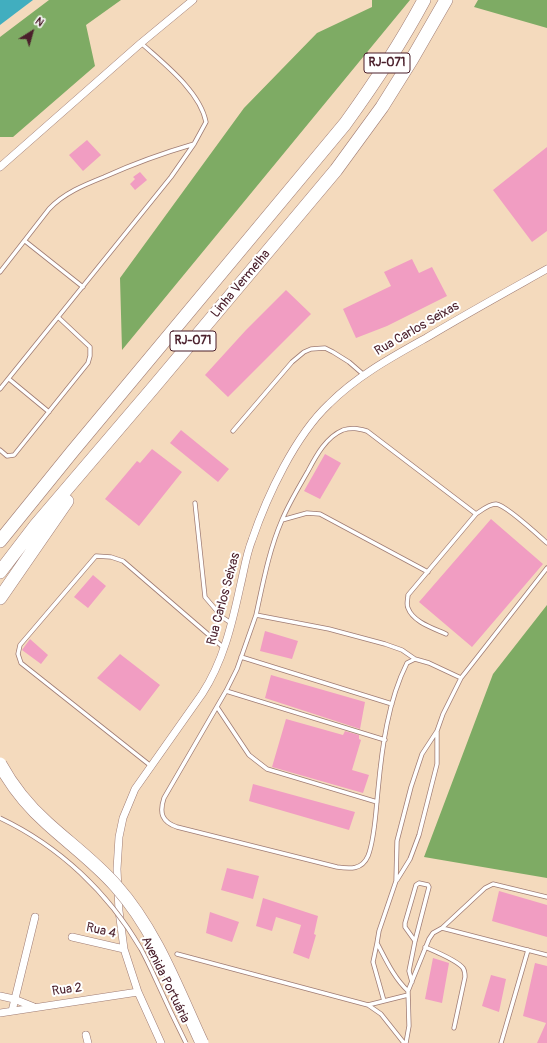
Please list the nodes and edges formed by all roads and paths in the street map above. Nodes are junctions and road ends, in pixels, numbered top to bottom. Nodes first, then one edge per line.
1 (193, 0) edge
2 (424, 0) edge
3 (446, 0) edge
4 (141, 43) junction
5 (194, 144) junction
6 (0, 167) edge
7 (25, 241) junction
8 (547, 269) edge
9 (0, 272) edge
10 (83, 287) junction
11 (58, 317) junction
12 (364, 375) junction
13 (9, 379) junction
14 (0, 389) edge
15 (49, 412) junction
16 (233, 431) dead end
17 (108, 440) junction
18 (0, 450) edge
19 (195, 503) dead end
20 (476, 514) junction
21 (282, 520) junction
22 (0, 541) edge
23 (547, 543) edge
24 (547, 568) edge
25 (0, 572) edge
26 (428, 572) junction
27 (0, 598) edge
28 (256, 615) junction
29 (232, 624) junction
30 (446, 634) dead end
31 (224, 648) junction
32 (241, 657) junction
33 (415, 659) junction
34 (461, 678) junction
35 (226, 691) junction
36 (392, 704) junction
37 (217, 707) junction
38 (437, 731) junction
39 (385, 740) junction
40 (0, 764) edge
41 (151, 766) junction
42 (377, 802) junction
43 (0, 818) edge
44 (396, 881) junction
45 (547, 897) edge
46 (35, 917) dead end
47 (442, 928) junction
48 (72, 937) dead end
49 (415, 941) junction
50 (376, 943) junction
51 (425, 947) junction
52 (124, 949) junction
53 (528, 950) junction
54 (177, 954) dead end
55 (547, 955) edge
56 (412, 982) junction
57 (138, 992) junction
58 (408, 993) junction
59 (0, 996) edge
60 (14, 999) junction
61 (384, 1001) junction
62 (368, 1005) junction
63 (34, 1007) junction
64 (12, 1011) junction
65 (0, 1013) edge
66 (454, 1028) dead end
67 (86, 1035) dead end
68 (88, 1043) edge
69 (161, 1043) edge
70 (186, 1043) edge
71 (202, 1043) edge
72 (405, 1043) edge
73 (501, 1043) edge

1 - 4 street
2 - 22 highway, Linha Vermelha / RJ-071
3 - 17 highway, Linha Vermelha / RJ-071
4 - 5 lane
4 - 6 street
5 - 7 lane
5 - 10 lane
7 - 9 lane
7 - 10 lane
8 - 12 street, Rua Carlos Seixas
10 - 11 lane
11 - 13 lane
11 - 15 lane
12 - 16 lane
12 - 29 street, Rua Carlos Seixas
13 - 14 lane
13 - 15 lane
15 - 18 lane
17 - 25 highway, Linha Vermelha / RJ-071
17 - 27 highway
19 - 29 lane
20 - 21 lane
20 - 23 lane
20 - 26 lane
21 - 26 lane
21 - 28 lane
24 - 34 lane
26 - 30 lane
28 - 32 lane
28 - 33 lane
29 - 31 street, Rua Carlos Seixas
31 - 41 street, Rua Carlos Seixas
31 - 41 lane
32 - 35 lane
32 - 36 lane
33 - 34 lane
33 - 36 lane
34 - 38 lane
35 - 37 lane
35 - 39 lane
36 - 39 lane
37 - 42 lane
37 - 42 lane
38 - 44 lane
38 - 44 lane
39 - 42 lane
40 - 71 highway, bridge
41 - 52 street, Rua Carlos Seixas
43 - 70 lane, Avenida Portuária, bridge
44 - 50 lane
45 - 47 lane
46 - 60 street
47 - 51 lane
47 - 53 lane
48 - 52 street, Rua 4
49 - 49 lane
49 - 56 lane
50 - 58 lane
50 - 61 lane
51 - 56 lane
51 - 66 lane
52 - 57 street, Rua Carlos Seixas
53 - 55 lane
53 - 73 lane
54 - 62 lane
56 - 58 lane
57 - 63 street, Rua 2
57 - 69 street, Rua Carlos Seixas
58 - 61 lane
58 - 72 lane
59 - 60 street
60 - 63 street
60 - 64 street
61 - 62 lane
62 - 72 lane
63 - 64 street, Rua 2
64 - 65 street, Rua 2
67 - 68 street

